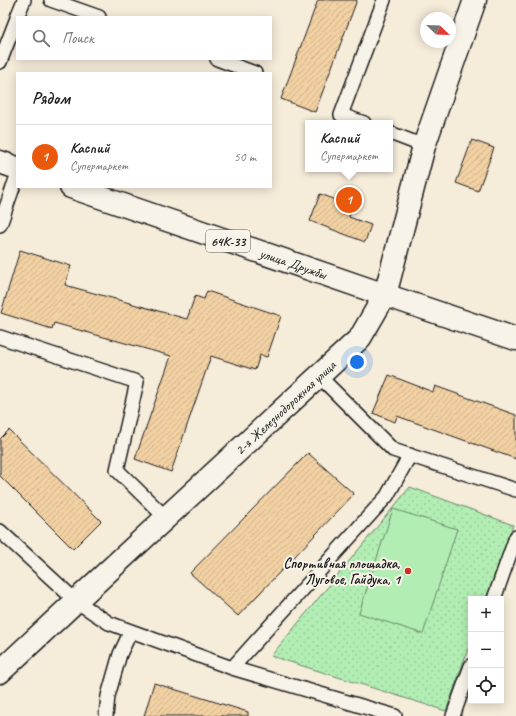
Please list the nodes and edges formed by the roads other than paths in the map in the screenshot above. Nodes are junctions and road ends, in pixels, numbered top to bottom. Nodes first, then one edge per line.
1 (24, 0) edge
2 (51, 0) edge
3 (384, 0) edge
4 (475, 0) edge
5 (18, 16) edge
6 (96, 16) edge
7 (16, 21) edge
8 (220, 60) edge
9 (0, 62) edge
10 (255, 72) edge
11 (355, 120) edge
12 (393, 134) edge
13 (424, 146) junction
14 (0, 162) edge
15 (16, 168) edge
16 (16, 179) edge
17 (74, 188) edge
18 (0, 225) edge
19 (385, 295) junction
20 (0, 337) edge
21 (516, 340) edge
22 (319, 376) junction
23 (410, 455) junction
24 (516, 490) edge
25 (166, 518) junction
26 (0, 530) edge
27 (516, 537) edge
28 (495, 596) edge
29 (76, 600) junction
30 (132, 631) junction
31 (232, 668) junction
32 (470, 668) edge
33 (0, 672) edge
34 (106, 716) edge
35 (395, 716) edge
36 (453, 716) edge

1 - 5 lane
2 - 6 lane
3 - 11 lane
4 - 13 street, 2-я Железнодорожная улица
7 - 9 lane
8 - 10 lane
12 - 13 lane
13 - 19 street, 2-я Железнодорожная улица
14 - 15 street
16 - 18 lane
17 - 19 street, улица Дружбы / 64К-33
19 - 21 street, улица Дружбы / 64К-33
19 - 22 street, 2-я Железнодорожная улица
20 - 25 lane
22 - 23 lane
22 - 25 street, 2-я Железнодорожная улица
23 - 24 lane
23 - 31 lane
25 - 29 street, 2-я Железнодорожная улица
26 - 29 lane
27 - 28 lane
29 - 30 lane
29 - 33 street, 2-я Железнодорожная улица
30 - 31 lane
30 - 34 lane
31 - 35 lane
32 - 36 lane

